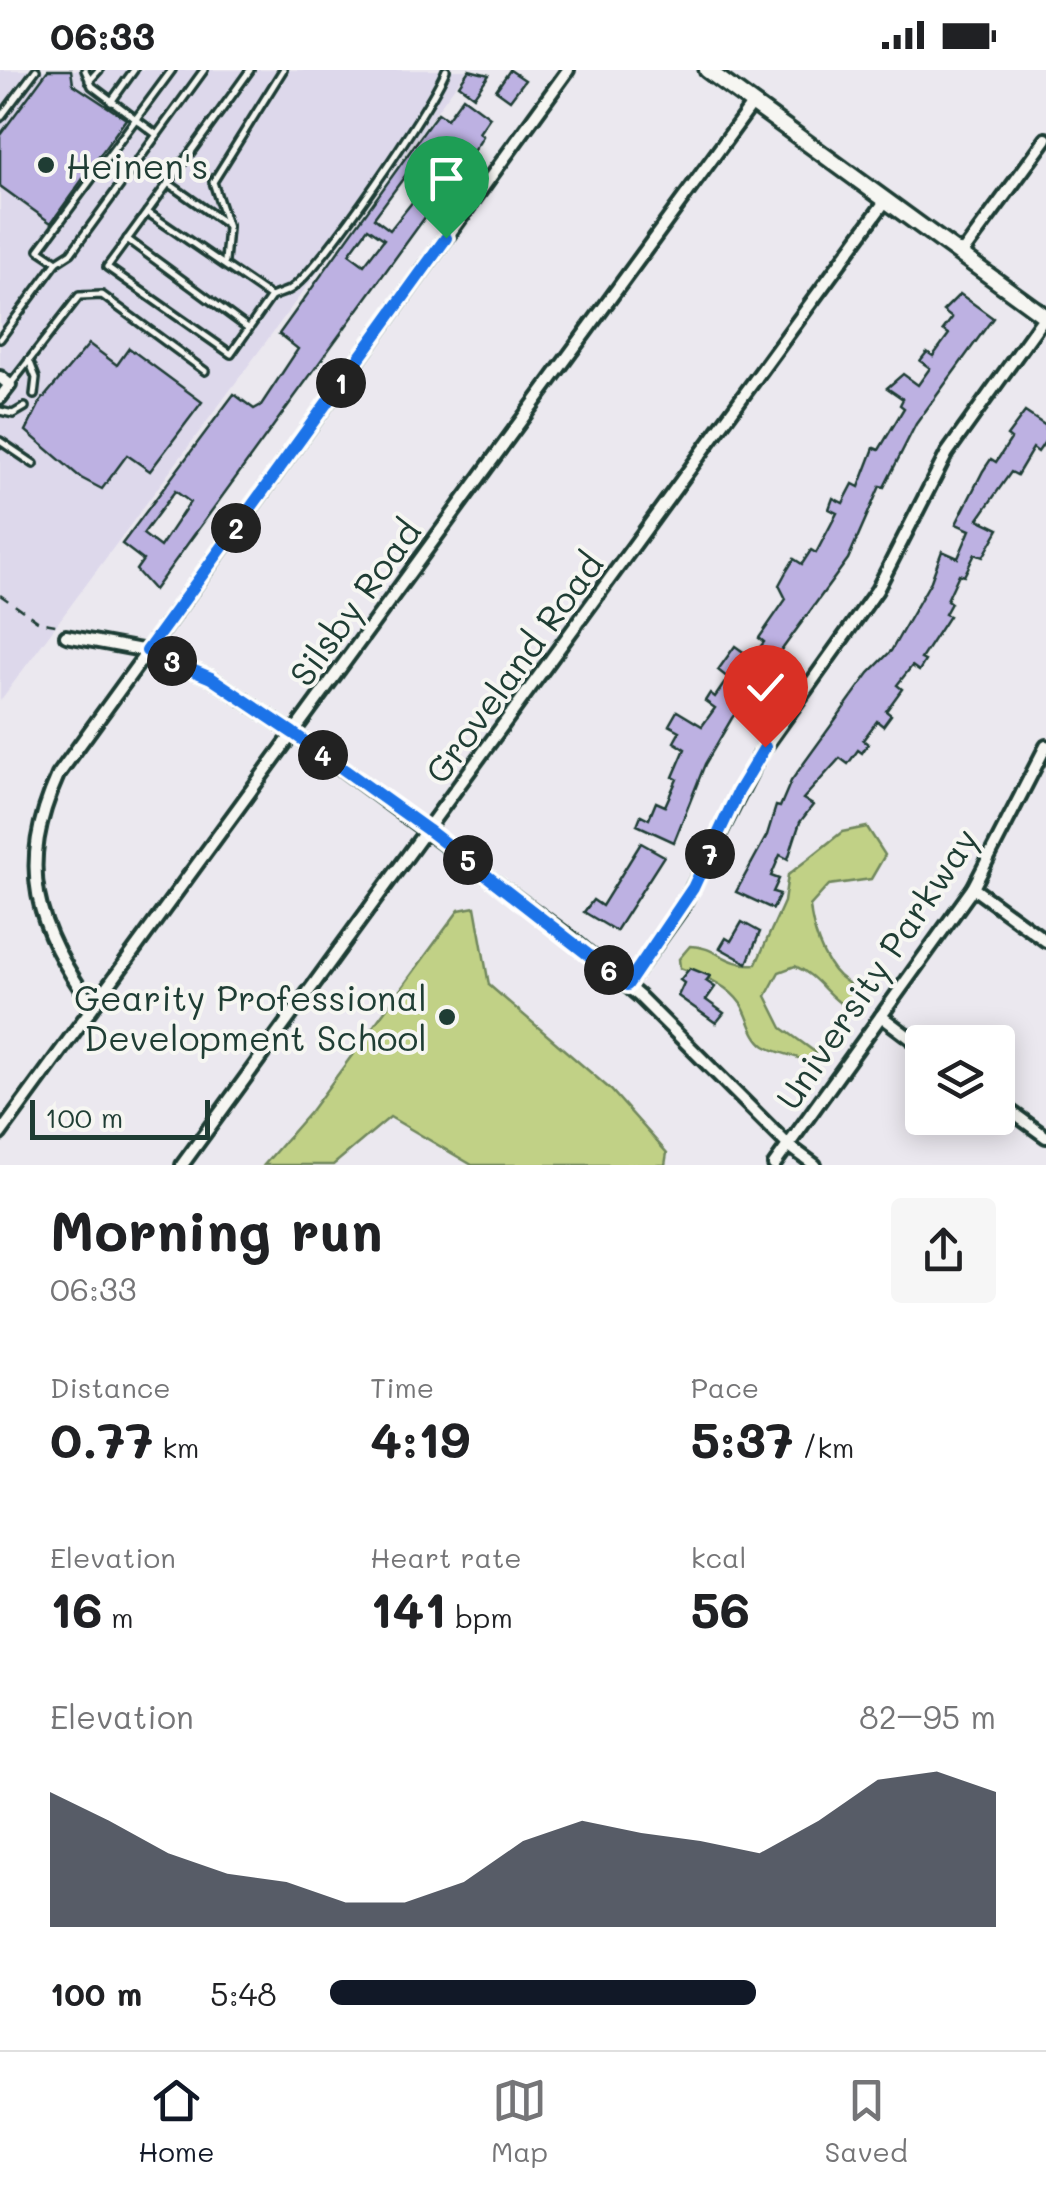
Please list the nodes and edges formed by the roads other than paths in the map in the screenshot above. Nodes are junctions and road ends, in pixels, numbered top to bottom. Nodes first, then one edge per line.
1 (36, 70) edge
2 (86, 70) edge
3 (99, 70) edge
4 (134, 70) edge
5 (172, 70) edge
6 (204, 70) edge
7 (250, 70) edge
8 (283, 70) edge
9 (446, 70) edge
10 (568, 70) edge
11 (707, 70) edge
12 (90, 81) junction
13 (111, 102) junction
14 (753, 103) junction
15 (0, 118) edge
16 (137, 120) junction
17 (157, 135) junction
18 (1046, 139) edge
19 (168, 183) junction
20 (886, 200) junction
21 (147, 212) junction
22 (226, 224) junction
23 (127, 240) junction
24 (960, 255) junction
25 (57, 262) junction
26 (225, 262) junction
27 (271, 297) junction
28 (1045, 317) edge
29 (248, 328) junction
30 (2, 330) edge
31 (0, 339) edge
32 (29, 360) junction
33 (205, 370) dead end
34 (5, 381) edge
35 (34, 395) dead end
36 (0, 398) edge
37 (25, 406) dead end
38 (0, 410) edge
39 (0, 441) edge
40 (34, 464) dead end
41 (66, 636) road end
42 (147, 651) junction
43 (293, 733) junction
44 (1046, 746) edge
45 (428, 830) junction
46 (973, 888) junction
47 (1046, 941) edge
48 (627, 985) junction
49 (92, 1006) junction
50 (881, 1016) junction
51 (905, 1034) edge
52 (1015, 1115) edge
53 (0, 1134) edge
54 (1046, 1138) edge
55 (788, 1145) junction
56 (182, 1165) edge
57 (774, 1165) edge
58 (815, 1165) edge

1 - 15 lane
2 - 12 lane
3 - 12 lane
4 - 13 lane
5 - 16 lane
6 - 17 lane
7 - 19 lane
8 - 22 lane
9 - 27 lane
10 - 42 street
11 - 14 main road
12 - 13 lane
13 - 16 lane
14 - 20 main road
14 - 43 street, Silsby Road
16 - 17 lane
16 - 25 lane
17 - 25 lane
18 - 24 street
19 - 21 lane
19 - 22 lane
20 - 24 main road
20 - 45 street, Groveland Road
21 - 23 lane
21 - 26 lane
22 - 26 lane
23 - 29 lane
23 - 29 lane
24 - 28 main road
25 - 30 lane
26 - 27 lane
27 - 29 lane
28 - 48 street
30 - 31 lane
32 - 33 lane
32 - 34 lane
32 - 35 lane
34 - 36 street
37 - 38 lane
39 - 40 lane
41 - 42 street
42 - 43 street
42 - 49 street
43 - 45 street
43 - 49 street, Silsby Road
44 - 46 street, University Parkway
45 - 48 street
45 - 56 street, Groveland Road
46 - 47 street
46 - 50 street, University Parkway
48 - 55 street
49 - 53 street, Silsby Road
50 - 51 street
50 - 55 street, University Parkway
52 - 54 street
55 - 57 street, University Parkway
55 - 58 street

